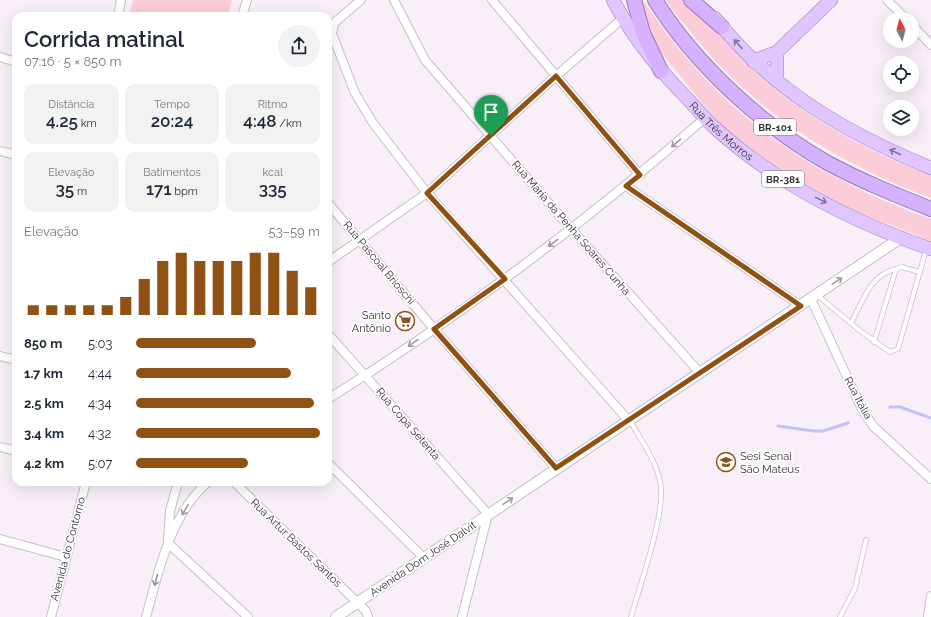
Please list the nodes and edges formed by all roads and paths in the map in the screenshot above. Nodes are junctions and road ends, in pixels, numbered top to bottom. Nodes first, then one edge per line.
1 (122, 0) edge
2 (246, 0) edge
3 (361, 0) edge
4 (394, 0) edge
5 (492, 0) edge
6 (613, 0) edge
7 (634, 0) edge
8 (655, 0) edge
9 (691, 0) edge
10 (701, 0) edge
11 (831, 0) edge
12 (887, 0) edge
13 (119, 12) edge
14 (243, 12) edge
15 (899, 12) edge
16 (622, 18) junction
17 (722, 27) junction
18 (919, 32) edge
19 (931, 45) edge
20 (777, 52) junction
21 (0, 58) edge
22 (12, 61) edge
23 (753, 61) junction
24 (661, 71) junction
25 (556, 76) junction
26 (777, 81) junction
27 (705, 118) junction
28 (491, 136) junction
29 (0, 151) edge
30 (12, 154) edge
31 (931, 168) edge
32 (640, 175) junction
33 (626, 186) junction
34 (427, 193) junction
35 (332, 207) edge
36 (931, 208) edge
37 (572, 230) junction
38 (902, 238) junction
39 (360, 241) junction
40 (929, 248) edge
41 (332, 259) edge
42 (896, 270) junction
43 (919, 272) junction
44 (505, 279) junction
45 (814, 297) junction
46 (801, 306) junction
47 (851, 323) junction
48 (434, 329) junction
49 (332, 338) edge
50 (874, 342) junction
51 (0, 356) edge
52 (12, 359) edge
53 (700, 373) junction
54 (366, 376) junction
55 (332, 397) edge
56 (629, 421) junction
57 (0, 447) edge
58 (12, 450) edge
59 (332, 467) edge
60 (556, 468) junction
61 (931, 479) edge
62 (85, 486) edge
63 (177, 486) edge
64 (203, 486) edge
65 (238, 486) edge
66 (488, 514) junction
67 (0, 539) edge
68 (866, 540) dead end
69 (168, 543) junction
70 (66, 557) junction
71 (424, 558) junction
72 (931, 596) edge
73 (358, 603) junction
74 (368, 616) edge
75 (51, 617) edge
76 (146, 617) edge
77 (248, 617) edge
78 (336, 617) edge
79 (462, 617) edge
80 (631, 617) edge
81 (840, 617) edge
82 (928, 617) edge

1 - 13 street
2 - 14 street
3 - 34 street
4 - 28 street, Rua Maria da Penha Soares Cunha
5 - 25 street
6 - 16 main road, Rua Três Morros / BR-381
7 - 24 highway
8 - 36 highway, BR-101
9 - 17 highway
10 - 17 main road
11 - 20 main road
12 - 15 street
16 - 24 main road, Rua Três Morros / BR-381
16 - 25 street
23 -> 17 main road
18 - 19 street
20 - 23 main road
20 - 26 main road
21 - 22 street
23 - 26 main road
24 - 27 main road, Rua Três Morros / BR-381
25 - 28 street
25 - 32 street
31 -> 26 main road
27 -> 32 street
27 -> 38 main road, Rua Três Morros / BR-381
28 - 34 street
28 - 37 street, Rua Maria da Penha Soares Cunha
29 - 30 street
32 - 33 street
33 - 37 street
33 - 46 street
34 - 39 street
34 - 44 street
35 - 39 street, Rua Pascoal Brioschi
37 -> 44 street
37 - 53 street, Rua Maria da Penha Soares Cunha
38 - 40 main road, Rua Três Morros / BR-381
45 -> 38 street, Avenida Dom José Dalvit
39 - 41 street
39 - 48 street, Rua Pascoal Brioschi
40 - 43 lane
42 - 43 lane
42 - 47 lane
42 - 50 lane
43 - 50 lane
44 - 48 street
44 - 56 street
45 - 46 street, Avenida Dom José Dalvit
45 - 47 lane
45 - 61 street, Rua Itália
46 - 53 street, Avenida Dom José Dalvit
47 - 50 lane
48 -> 54 street
48 - 60 street, Rua Pascoal Brioschi
49 - 54 street, Rua Copa Setenta
51 - 52 street
53 - 56 street, Avenida Dom José Dalvit
54 - 55 street
54 - 66 street, Rua Copa Setenta
56 - 60 street, Avenida Dom José Dalvit
56 - 80 lane
57 - 58 street
59 - 71 street
66 -> 60 street, Avenida Dom José Dalvit
62 - 70 street, Avenida do Contorno
63 - 69 street
64 -> 69 street
65 - 73 street, Rua Artur Bastos Santos
66 - 71 street, Avenida Dom José Dalvit
66 - 79 street, Avenida Dom José Dalvit
67 - 70 street
68 - 81 lane
69 -> 76 street
69 - 77 street
70 - 75 street, Avenida do Contorno
71 - 73 street, Avenida Dom José Dalvit
72 - 82 street
73 - 74 street, Avenida Dom José Dalvit
73 - 78 street, Avenida Dom José Dalvit

